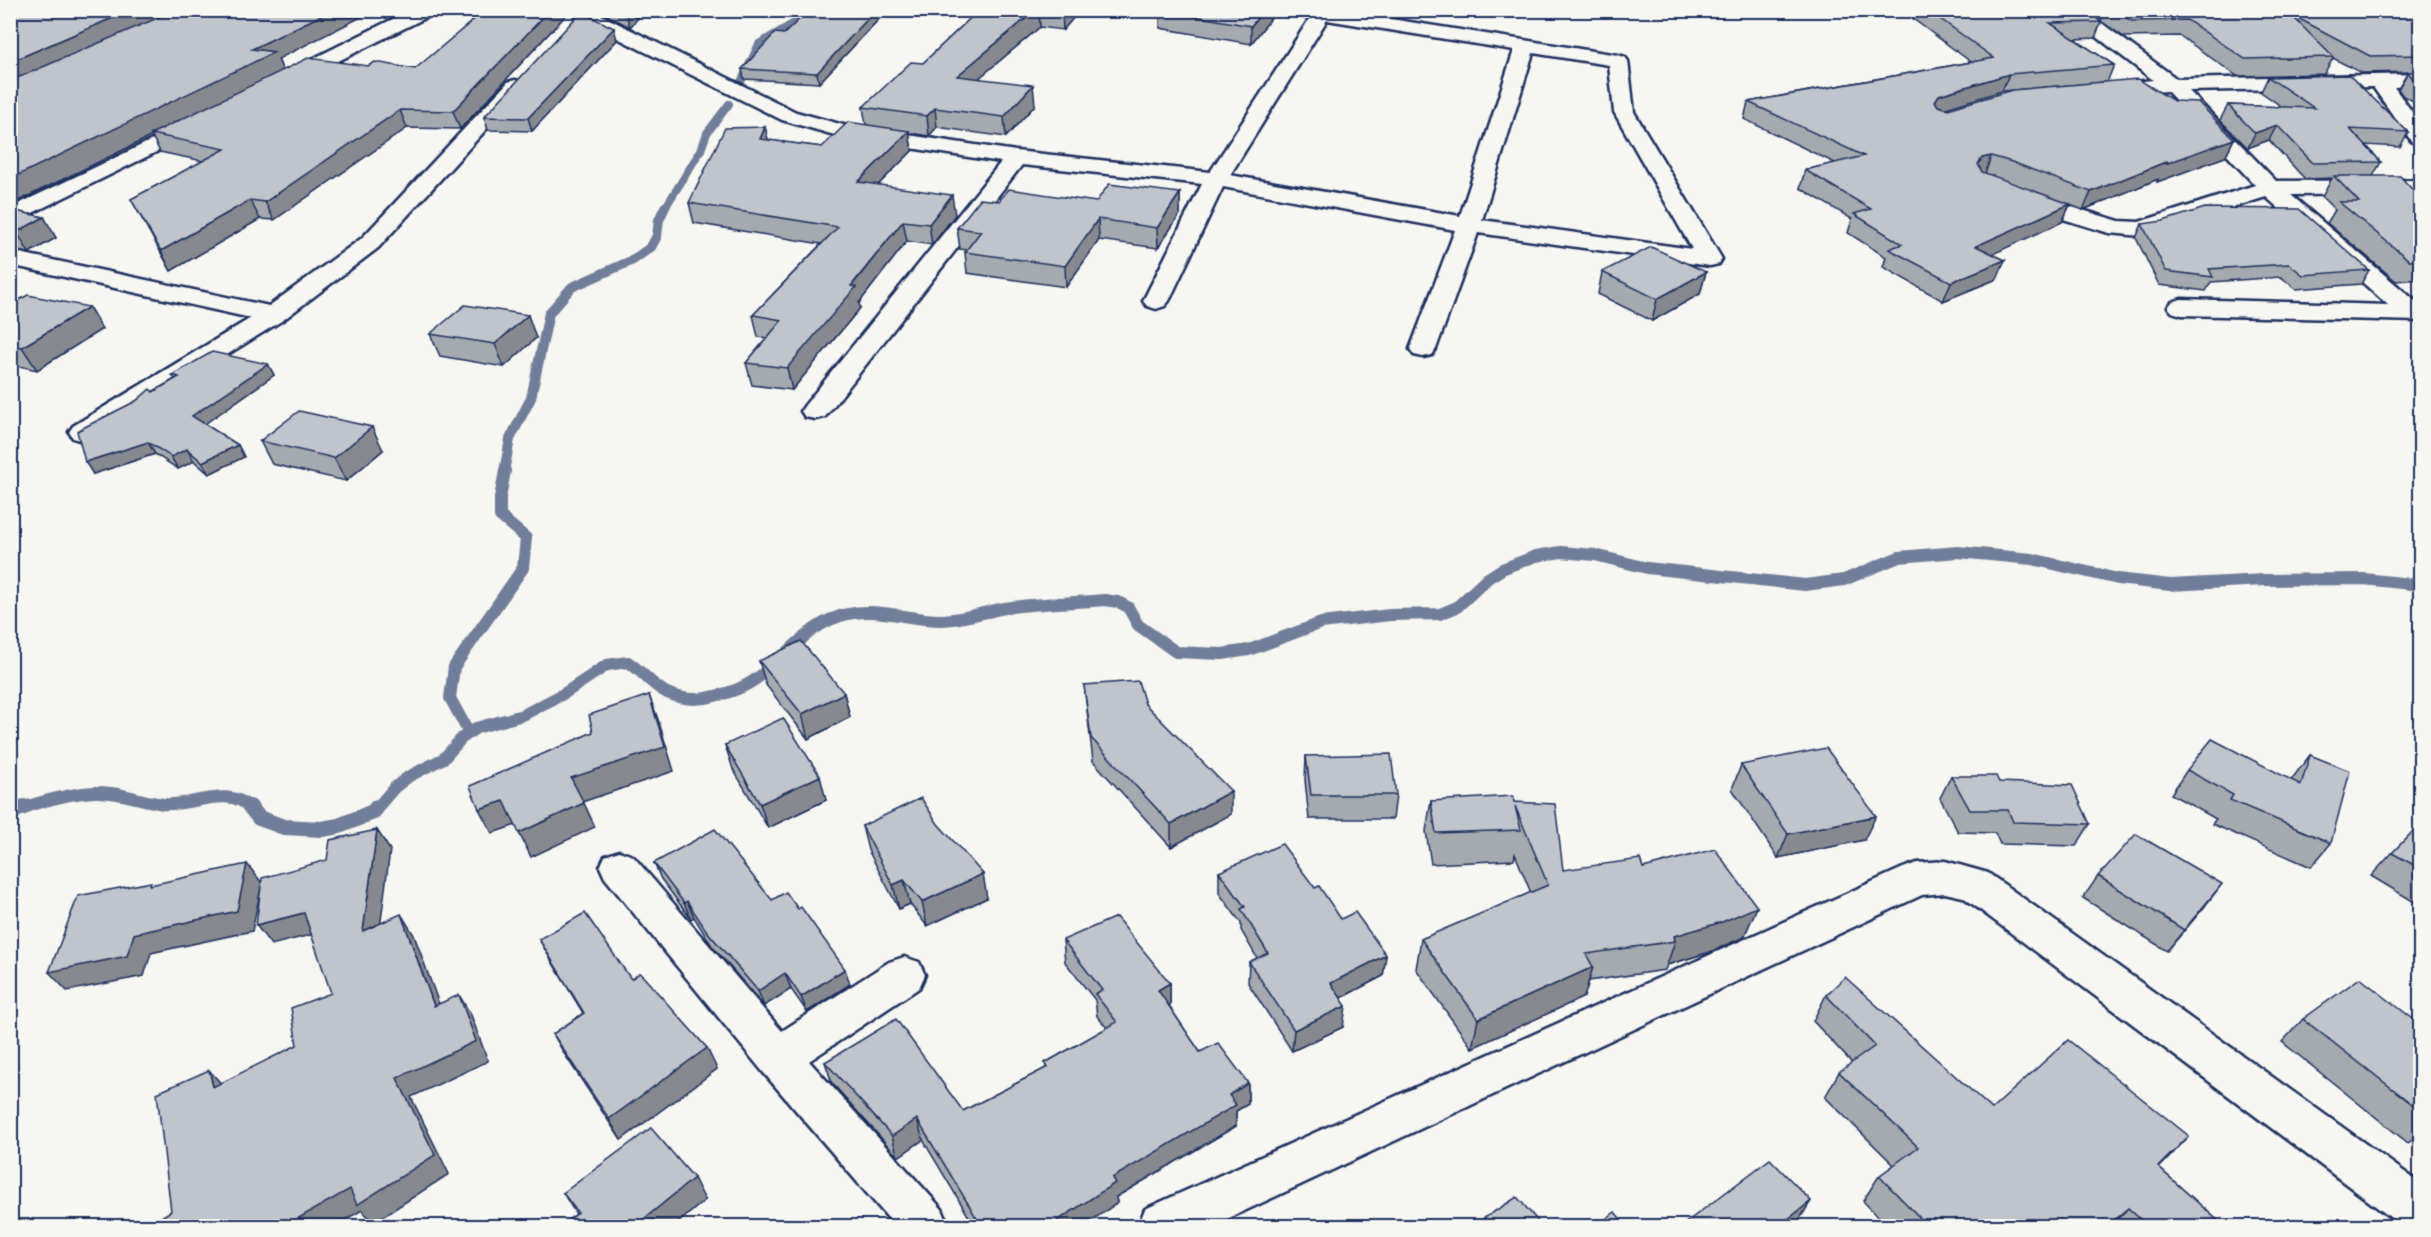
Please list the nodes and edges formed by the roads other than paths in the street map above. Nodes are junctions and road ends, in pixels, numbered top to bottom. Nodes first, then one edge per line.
1 (426, 10) edge
2 (1296, 10) edge
3 (1323, 12) edge
4 (2074, 12) edge
5 (2109, 12) dead end
6 (575, 18) edge
7 (1525, 47) junction
8 (527, 73) edge
9 (2421, 80) edge
10 (2380, 82) junction
11 (2172, 85) junction
12 (266, 90) edge
13 (2082, 92) edge
14 (213, 116) edge
15 (2421, 137) edge
16 (1016, 158) junction
17 (1216, 179) junction
18 (2421, 187) edge
19 (2271, 188) junction
20 (2006, 192) edge
21 (10, 217) edge
22 (1469, 225) junction
23 (10, 258) edge
24 (1156, 301) dead end
25 (2181, 307) dead end
26 (2417, 313) edge
27 (274, 315) junction
28 (1423, 349) dead end
29 (815, 411) dead end
30 (81, 433) edge
31 (619, 867) dead end
32 (904, 975) dead end
33 (778, 1058) junction
34 (2421, 1211) edge
35 (925, 1227) edge
36 (1162, 1227) edge

1 - 12 street
2 - 3 street
3 - 7 street
3 - 17 street
4 - 5 street
4 - 11 street
6 - 16 street
7 - 22 street
7 - 22 street
8 - 27 street
9 - 10 street
10 - 11 street
10 - 15 street
11 - 13 street
11 - 19 street
14 - 21 street
16 - 17 street
16 - 29 street
17 - 22 street
17 - 24 street
18 - 19 street
19 - 20 street
19 - 26 street
22 - 28 street
23 - 27 street
25 - 26 street
27 - 30 street
31 - 33 street
32 - 33 street
33 - 35 street
34 - 36 street

